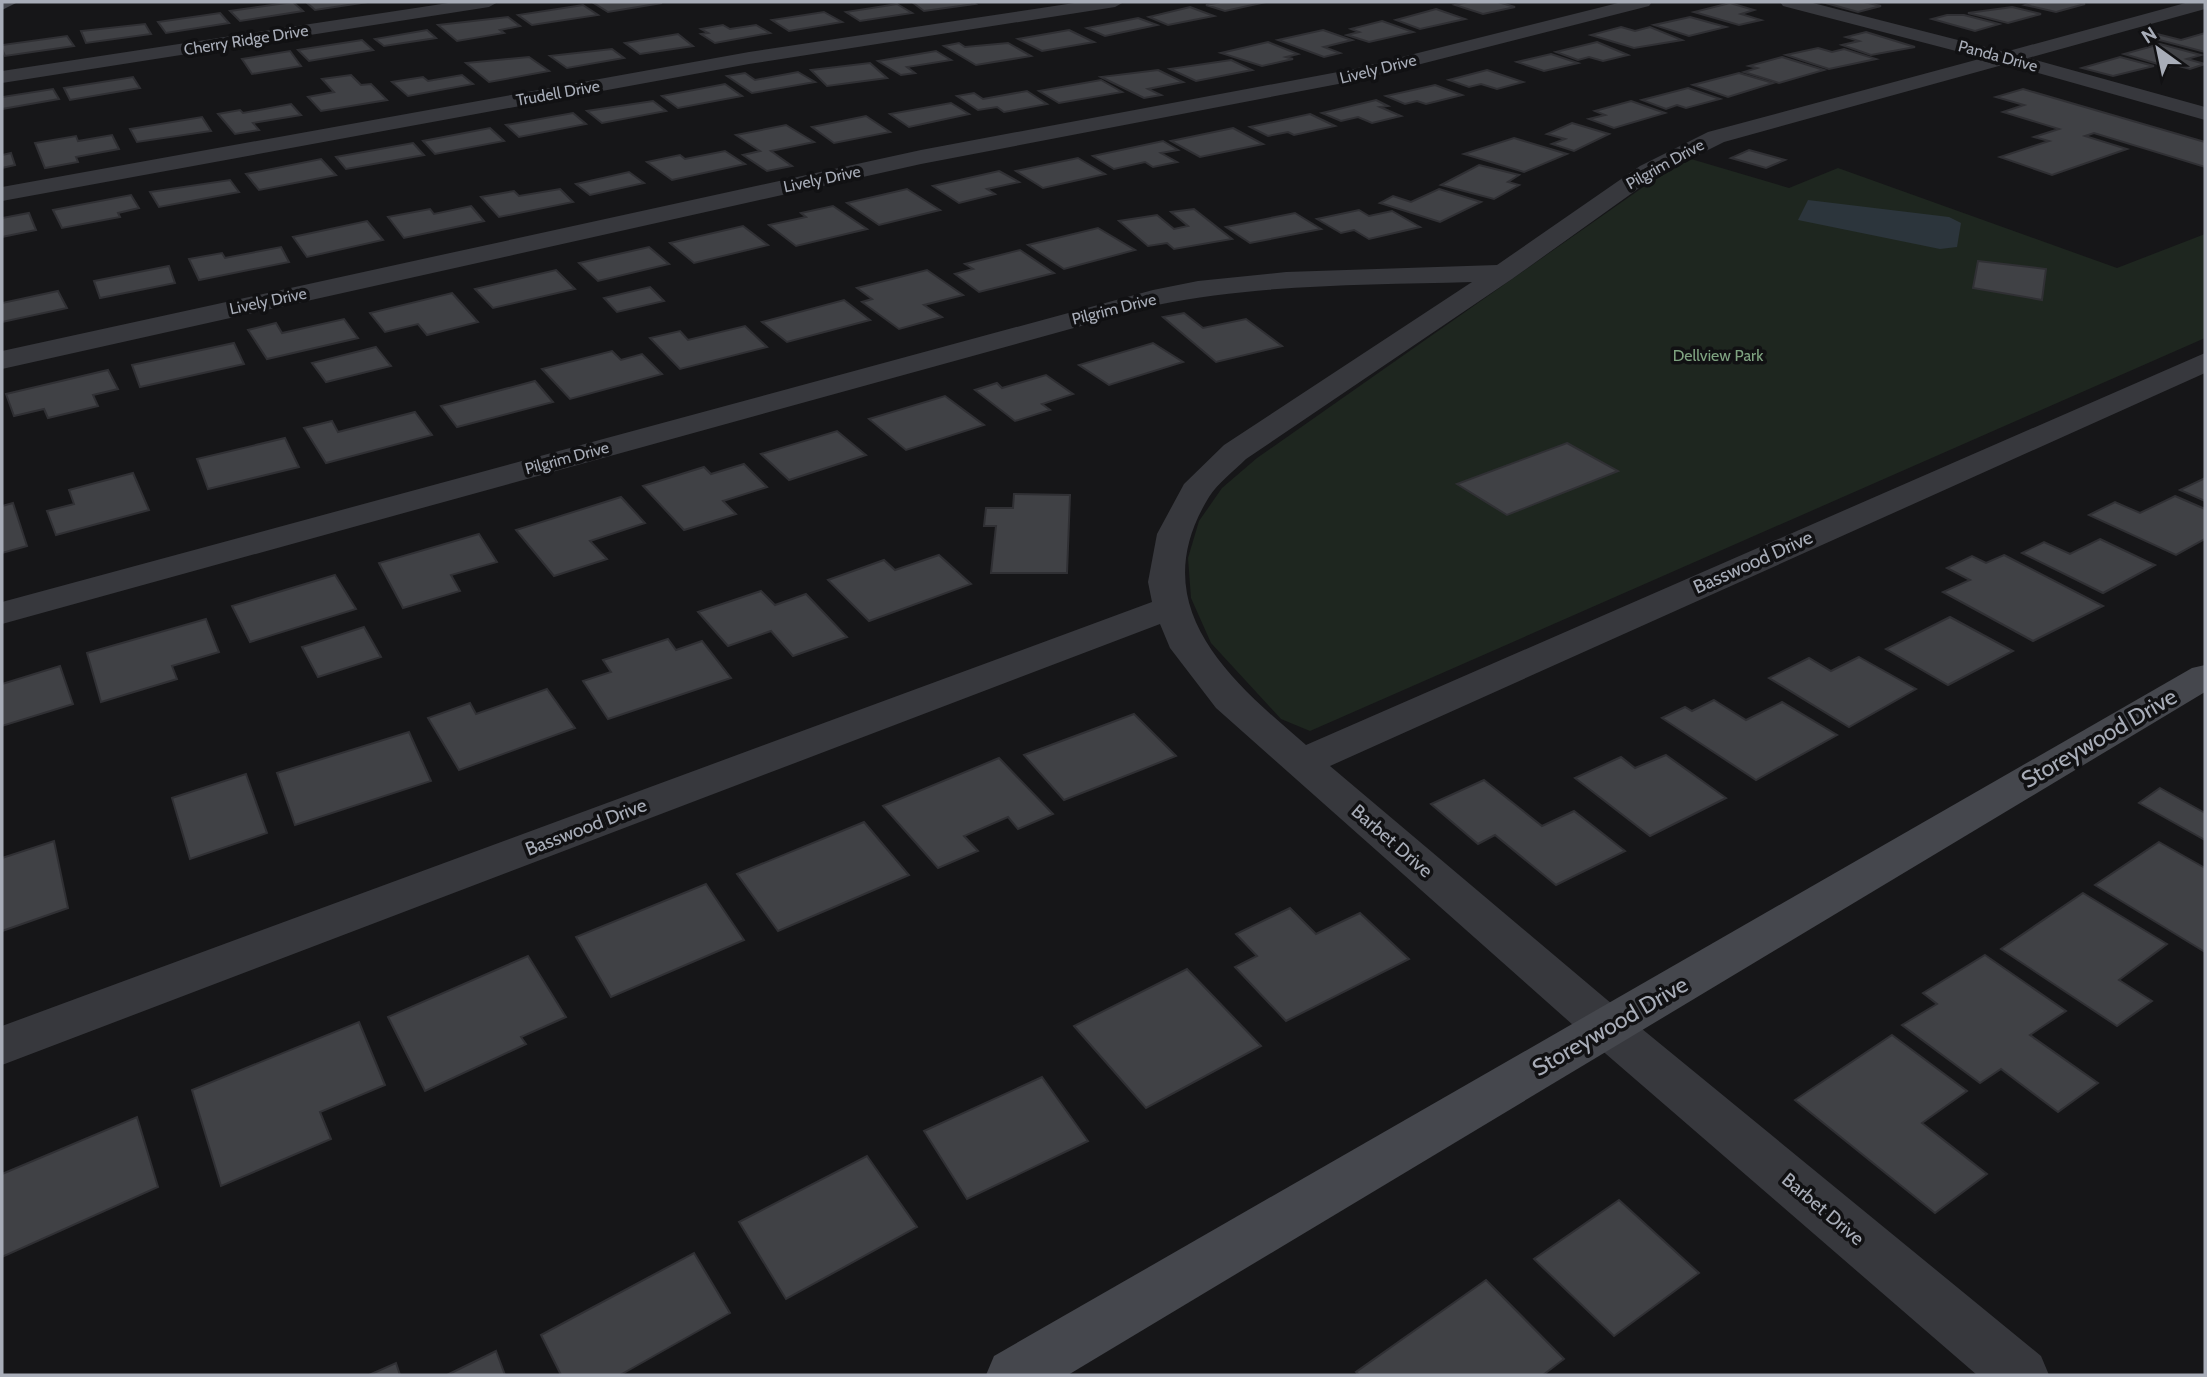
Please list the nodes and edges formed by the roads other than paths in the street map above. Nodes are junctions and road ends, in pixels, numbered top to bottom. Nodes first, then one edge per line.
1 (9, 2) edge
2 (489, 2) edge
3 (1115, 2) edge
4 (1643, 2) edge
5 (1789, 2) edge
6 (2205, 3) edge
7 (2, 5) edge
8 (2007, 58) junction
9 (2, 78) edge
10 (2205, 114) edge
11 (2, 194) edge
12 (1503, 273) junction
13 (2, 360) edge
14 (2205, 362) edge
15 (1171, 607) junction
16 (2, 613) edge
17 (2205, 676) edge
18 (1301, 763) junction
19 (1608, 1028) junction
20 (2, 1046) edge
21 (1015, 1375) edge
22 (2020, 1375) edge

1 - 7 street
2 - 9 street, Cherry Ridge Drive
3 - 11 street, Trudell Drive
4 - 13 street, Lively Drive
5 - 8 street, Panda Drive
6 - 8 street, Pilgrim Drive
8 - 10 street, Panda Drive
8 - 12 street, Pilgrim Drive
12 - 15 street, Barbet Drive
12 - 16 street, Pilgrim Drive
14 - 18 street, Basswood Drive
15 - 18 street, Barbet Drive
15 - 20 street, Basswood Drive
17 - 19 street, Storeywood Drive
18 - 19 street, Barbet Drive
19 - 21 street, Storeywood Drive
19 - 22 street, Barbet Drive

